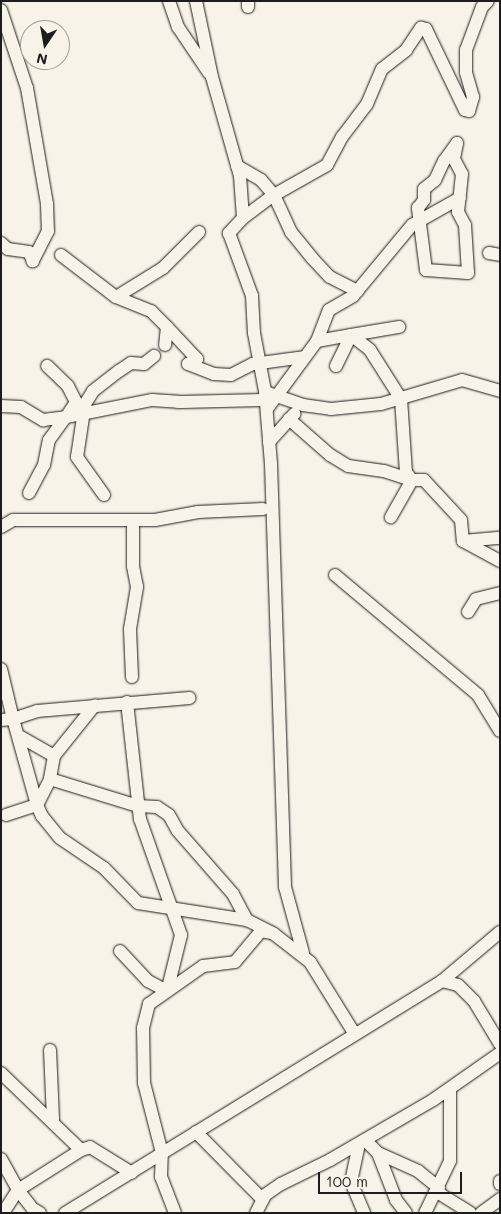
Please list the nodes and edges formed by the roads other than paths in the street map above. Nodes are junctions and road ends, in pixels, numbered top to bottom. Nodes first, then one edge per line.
1 (169, 1) edge
2 (196, 1) edge
3 (488, 1) edge
4 (1, 10) edge
5 (212, 77) junction
6 (237, 166) junction
7 (274, 195) junction
8 (460, 198) junction
9 (243, 218) junction
10 (417, 221) junction
11 (199, 232) dead end
12 (1, 243) edge
13 (61, 255) dead end
14 (358, 291) junction
15 (116, 297) junction
16 (399, 326) dead end
17 (167, 327) junction
18 (351, 335) junction
19 (317, 341) junction
20 (165, 345) dead end
21 (154, 356) dead end
22 (304, 356) junction
23 (261, 363) junction
24 (47, 366) dead end
25 (336, 366) dead end
26 (500, 391) edge
27 (268, 399) junction
28 (401, 399) junction
29 (302, 405) junction
30 (1, 406) edge
31 (83, 416) junction
32 (66, 418) junction
33 (289, 419) junction
34 (269, 442) junction
35 (412, 480) junction
36 (29, 493) dead end
37 (104, 494) dead end
38 (263, 509) dead end
39 (391, 518) dead end
40 (133, 520) junction
41 (2, 524) edge
42 (500, 538) edge
43 (463, 541) junction
44 (500, 561) edge
45 (335, 575) dead end
46 (500, 592) edge
47 (468, 612) dead end
48 (1, 670) edge
49 (132, 677) dead end
50 (189, 698) dead end
51 (127, 702) junction
52 (95, 704) junction
53 (7, 719) edge
54 (500, 730) edge
55 (19, 736) junction
56 (54, 756) junction
57 (50, 779) junction
58 (37, 805) junction
59 (138, 806) junction
60 (6, 815) dead end
61 (170, 910) junction
62 (247, 920) junction
63 (500, 932) edge
64 (274, 934) junction
65 (120, 951) dead end
66 (303, 953) junction
67 (442, 981) junction
68 (167, 989) junction
69 (354, 1033) junction
70 (500, 1044) edge
71 (50, 1050) dead end
72 (500, 1052) edge
73 (1, 1073) edge
74 (450, 1089) junction
75 (53, 1120) junction
76 (196, 1132) junction
77 (362, 1142) junction
78 (81, 1150) junction
79 (162, 1152) junction
80 (378, 1153) junction
81 (1, 1159) edge
82 (132, 1173) junction
83 (18, 1190) junction
84 (438, 1190) junction
85 (500, 1199) edge
86 (263, 1200) junction
87 (4, 1212) edge
88 (40, 1213) edge
89 (65, 1213) edge
90 (175, 1213) edge
91 (256, 1213) edge
92 (364, 1213) edge
93 (406, 1213) edge
94 (425, 1213) edge
95 (470, 1213) edge
96 (480, 1213) edge

1 - 5 street
2 - 5 street
3 - 7 street
4 - 12 street
5 - 6 street
6 - 7 street
6 - 9 street
7 - 9 street
7 - 14 street
8 - 10 street
8 - 10 street
8 - 10 street
9 - 23 street
10 - 14 street
11 - 15 street
13 - 15 street
14 - 19 street
15 - 17 street
16 - 18 street
17 - 20 street
17 - 23 street
18 - 19 street
18 - 25 street
18 - 28 street
19 - 22 street
21 - 31 street
22 - 23 street
22 - 27 street
23 - 27 street
24 - 32 street
26 - 28 street
27 - 29 street
27 - 31 street
27 - 34 street
28 - 29 street
28 - 35 street
29 - 33 street
30 - 32 street
31 - 32 street
31 - 37 street
32 - 36 street
33 - 34 street
33 - 35 street
34 - 66 street
35 - 39 street
35 - 43 street
38 - 40 street
40 - 41 street
40 - 49 street
42 - 43 street
43 - 44 street
45 - 54 street
46 - 47 street
48 - 53 street
50 - 51 street
51 - 52 street
51 - 59 street
52 - 53 street
52 - 56 street
53 - 55 street
55 - 56 street
55 - 58 street
56 - 57 street
57 - 58 street
57 - 59 street
58 - 60 street
58 - 61 street
59 - 61 street
59 - 62 street
61 - 62 street
61 - 68 street
62 - 64 street
63 - 67 street
64 - 66 street
64 - 68 street
65 - 68 street
66 - 69 street
67 - 69 street
67 - 70 street
68 - 79 street
69 - 76 street
71 - 75 street
72 - 74 street
73 - 75 street
74 - 77 street
74 - 84 street
75 - 78 street
76 - 79 street
76 - 86 street
77 - 80 street
77 - 86 street
77 - 92 street
78 - 82 street
78 - 83 street
79 - 82 street
79 - 90 street
80 - 84 street
80 - 93 street
81 - 83 street
82 - 89 street
83 - 87 street
83 - 88 street
84 - 94 street
84 - 95 street
85 - 96 street
86 - 91 street

